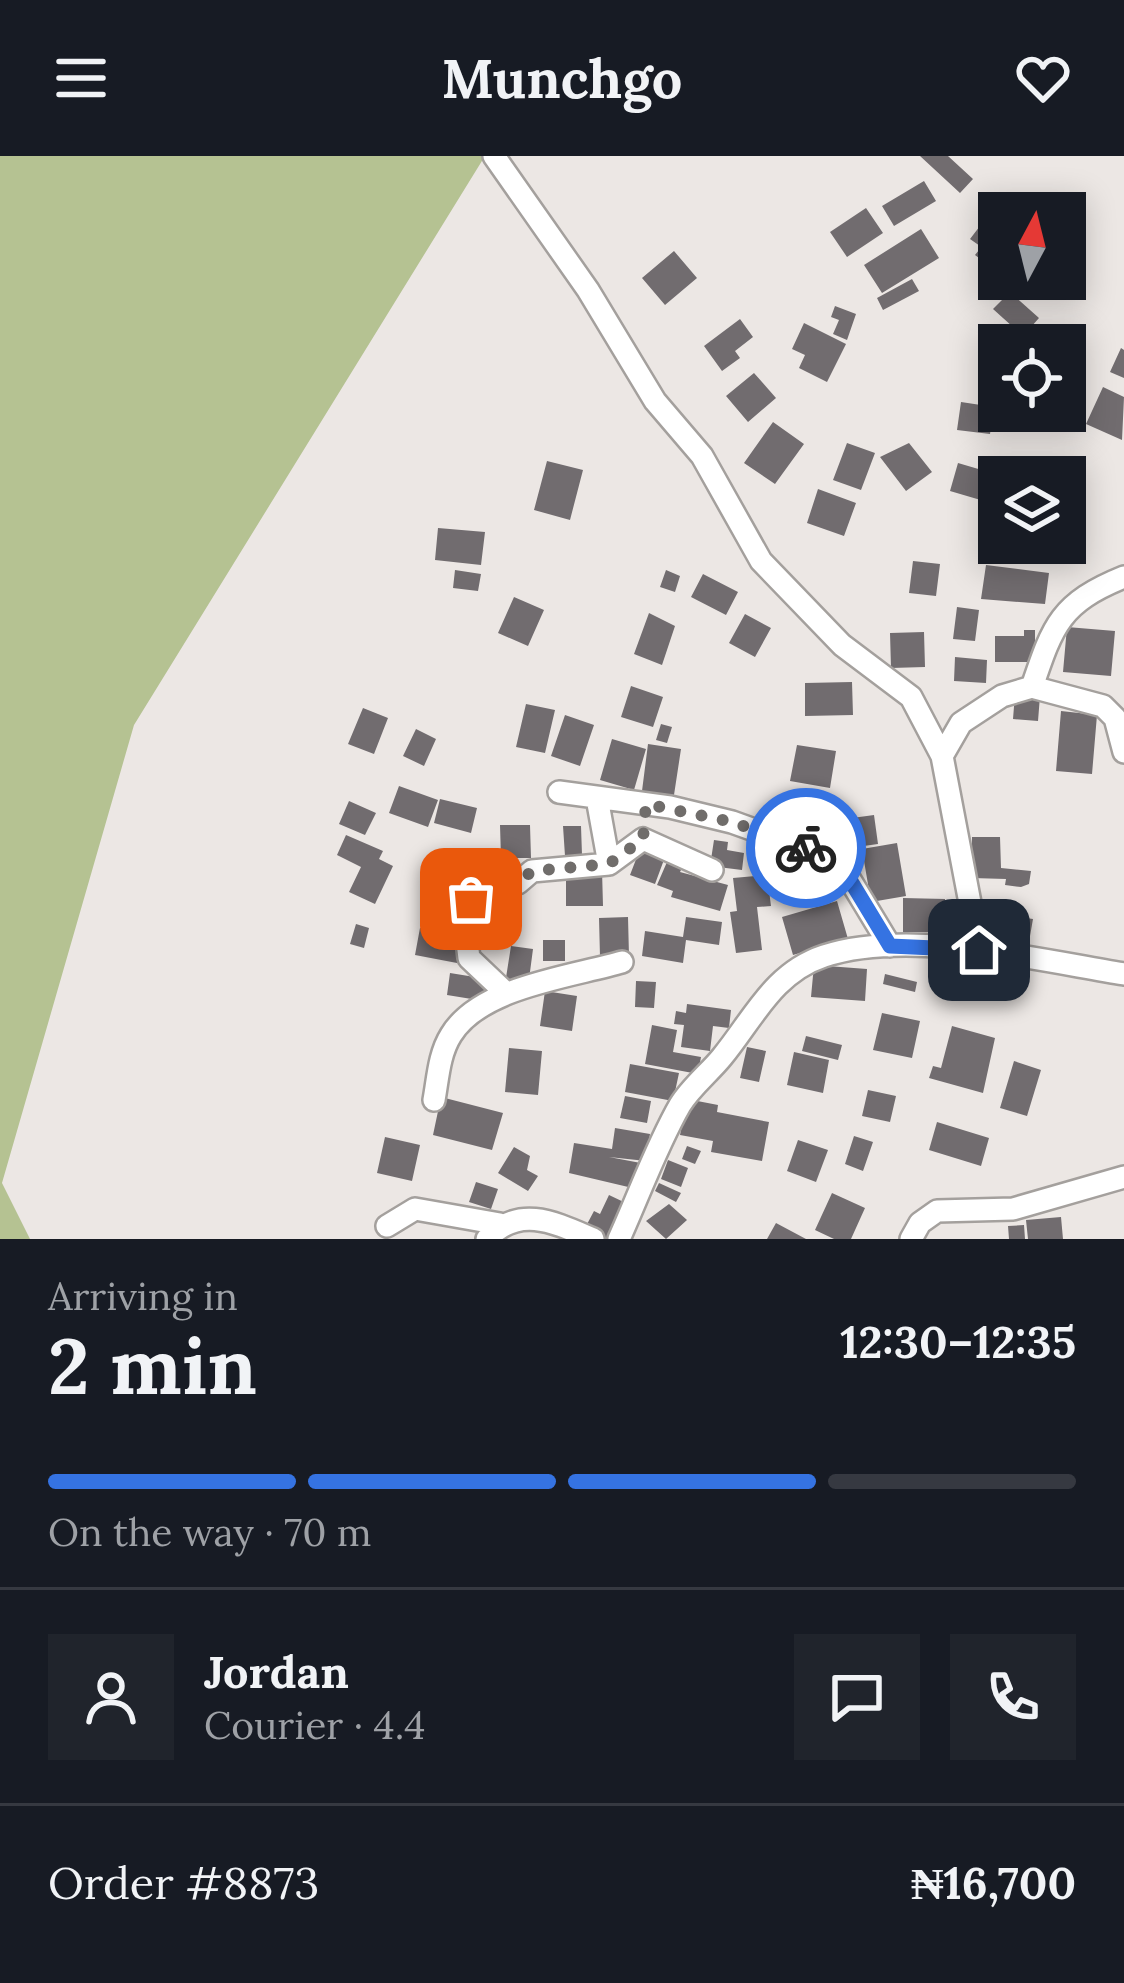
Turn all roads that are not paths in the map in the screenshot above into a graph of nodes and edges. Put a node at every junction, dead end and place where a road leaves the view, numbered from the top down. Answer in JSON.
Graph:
{"nodes":[{"id":1,"x":494,"y":156,"type":"edge"},
{"id":2,"x":1124,"y":577,"type":"edge"},
{"id":3,"x":1032,"y":687,"type":"junction"},
{"id":4,"x":1124,"y":752,"type":"edge"},
{"id":5,"x":942,"y":756,"type":"junction"},
{"id":6,"x":559,"y":792,"type":"dead end"},
{"id":7,"x":597,"y":798,"type":"junction"},
{"id":8,"x":646,"y":804,"type":"junction"},
{"id":9,"x":643,"y":839,"type":"junction"},
{"id":10,"x":609,"y":864,"type":"junction"},
{"id":11,"x":712,"y":870,"type":"dead end"},
{"id":12,"x":890,"y":946,"type":"junction"},
{"id":13,"x":979,"y":950,"type":"junction"},
{"id":14,"x":622,"y":962,"type":"dead end"},
{"id":15,"x":1124,"y":974,"type":"edge"},
{"id":16,"x":506,"y":993,"type":"junction"},
{"id":17,"x":434,"y":1100,"type":"dead end"},
{"id":18,"x":1124,"y":1177,"type":"edge"},
{"id":19,"x":387,"y":1226,"type":"dead end"},
{"id":20,"x":494,"y":1232,"type":"edge"},
{"id":21,"x":593,"y":1239,"type":"edge"},
{"id":22,"x":619,"y":1239,"type":"edge"},
{"id":23,"x":910,"y":1239,"type":"edge"}],
"edges":[{"from":1,"to":5,"type":"street"},
{"from":2,"to":3,"type":"street"},
{"from":3,"to":4,"type":"street"},
{"from":3,"to":5,"type":"street"},
{"from":5,"to":13,"type":"street"},
{"from":6,"to":7,"type":"street"},
{"from":7,"to":8,"type":"street"},
{"from":7,"to":10,"type":"street"},
{"from":8,"to":9,"type":"street"},
{"from":8,"to":12,"type":"street"},
{"from":9,"to":10,"type":"street"},
{"from":9,"to":11,"type":"street"},
{"from":10,"to":16,"type":"street"},
{"from":12,"to":13,"type":"street"},
{"from":12,"to":22,"type":"street"},
{"from":13,"to":15,"type":"street"},
{"from":14,"to":16,"type":"street"},
{"from":16,"to":17,"type":"street"},
{"from":18,"to":23,"type":"street"},
{"from":19,"to":20,"type":"street"},
{"from":20,"to":21,"type":"street"}]}
